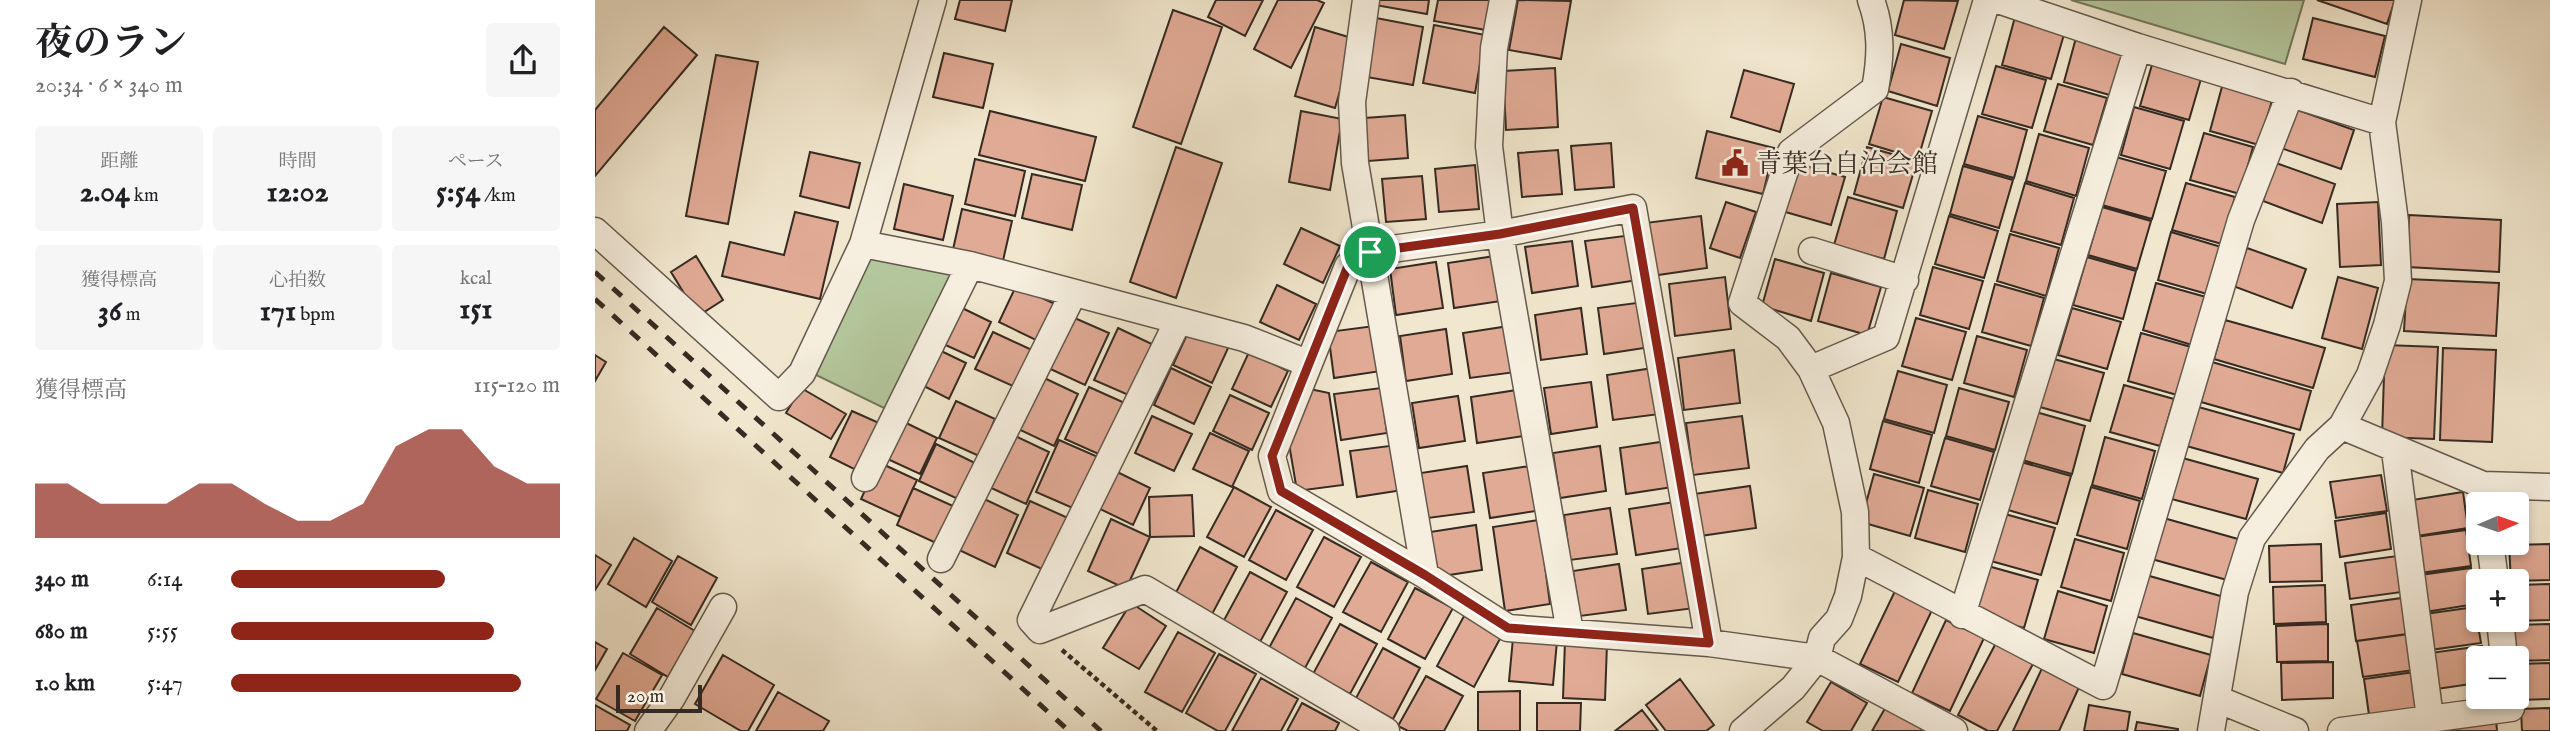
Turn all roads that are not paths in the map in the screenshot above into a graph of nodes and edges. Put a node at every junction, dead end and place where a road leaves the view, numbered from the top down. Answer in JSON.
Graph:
{"nodes":[{"id":1,"x":933,"y":0,"type":"edge"},
{"id":2,"x":1503,"y":0,"type":"edge"},
{"id":3,"x":1871,"y":0,"type":"edge"},
{"id":4,"x":1987,"y":0,"type":"edge"},
{"id":5,"x":1998,"y":0,"type":"edge"},
{"id":6,"x":2408,"y":0,"type":"edge"},
{"id":7,"x":1362,"y":2,"type":"edge"},
{"id":8,"x":2138,"y":47,"type":"junction"},
{"id":9,"x":2291,"y":92,"type":"junction"},
{"id":10,"x":2382,"y":122,"type":"junction"},
{"id":11,"x":595,"y":231,"type":"edge"},
{"id":12,"x":1500,"y":234,"type":"junction"},
{"id":13,"x":863,"y":244,"type":"junction"},
{"id":14,"x":1812,"y":251,"type":"dead end"},
{"id":15,"x":1370,"y":252,"type":"junction"},
{"id":16,"x":970,"y":265,"type":"junction"},
{"id":17,"x":1905,"y":280,"type":"junction"},
{"id":18,"x":1073,"y":294,"type":"junction"},
{"id":19,"x":1178,"y":321,"type":"junction"},
{"id":20,"x":1307,"y":363,"type":"junction"},
{"id":21,"x":1811,"y":369,"type":"junction"},
{"id":22,"x":2342,"y":426,"type":"junction"},
{"id":23,"x":2395,"y":451,"type":"junction"},
{"id":24,"x":865,"y":478,"type":"dead end"},
{"id":25,"x":2550,"y":487,"type":"edge"},
{"id":26,"x":2480,"y":492,"type":"edge"},
{"id":27,"x":2503,"y":492,"type":"edge"},
{"id":28,"x":1856,"y":557,"type":"junction"},
{"id":29,"x":941,"y":559,"type":"dead end"},
{"id":30,"x":1425,"y":575,"type":"junction"},
{"id":31,"x":723,"y":607,"type":"dead end"},
{"id":32,"x":1962,"y":615,"type":"junction"},
{"id":33,"x":1570,"y":632,"type":"junction"},
{"id":34,"x":1709,"y":643,"type":"junction"},
{"id":35,"x":1817,"y":658,"type":"junction"},
{"id":36,"x":2217,"y":699,"type":"junction"},
{"id":37,"x":2511,"y":712,"type":"edge"},
{"id":38,"x":2430,"y":718,"type":"junction"},
{"id":39,"x":648,"y":731,"type":"edge"},
{"id":40,"x":1386,"y":731,"type":"edge"},
{"id":41,"x":1743,"y":731,"type":"edge"},
{"id":42,"x":1954,"y":731,"type":"edge"},
{"id":43,"x":2211,"y":731,"type":"edge"},
{"id":44,"x":2295,"y":731,"type":"edge"},
{"id":45,"x":2341,"y":731,"type":"edge"}],
"edges":[{"from":1,"to":13,"type":"street"},
{"from":2,"to":12,"type":"street"},
{"from":3,"to":21,"type":"street"},
{"from":4,"to":17,"type":"street"},
{"from":5,"to":8,"type":"street"},
{"from":6,"to":10,"type":"street"},
{"from":7,"to":15,"type":"street"},
{"from":8,"to":9,"type":"street"},
{"from":8,"to":32,"type":"street"},
{"from":9,"to":10,"type":"street"},
{"from":9,"to":32,"type":"street"},
{"from":10,"to":22,"type":"street"},
{"from":11,"to":13,"type":"street"},
{"from":12,"to":15,"type":"street"},
{"from":12,"to":33,"type":"street"},
{"from":12,"to":34,"type":"street"},
{"from":13,"to":16,"type":"street"},
{"from":14,"to":17,"type":"street"},
{"from":15,"to":20,"type":"street"},
{"from":15,"to":30,"type":"street"},
{"from":16,"to":18,"type":"street"},
{"from":16,"to":24,"type":"street"},
{"from":17,"to":21,"type":"street"},
{"from":18,"to":19,"type":"street"},
{"from":18,"to":29,"type":"street"},
{"from":19,"to":20,"type":"street"},
{"from":19,"to":40,"type":"street"},
{"from":20,"to":30,"type":"street"},
{"from":21,"to":28,"type":"street"},
{"from":22,"to":23,"type":"street"},
{"from":22,"to":36,"type":"street"},
{"from":23,"to":26,"type":"street"},
{"from":23,"to":38,"type":"street"},
{"from":25,"to":27,"type":"street"},
{"from":28,"to":32,"type":"street"},
{"from":28,"to":35,"type":"street"},
{"from":30,"to":33,"type":"street"},
{"from":31,"to":39,"type":"street"},
{"from":33,"to":34,"type":"street"},
{"from":34,"to":35,"type":"street"},
{"from":35,"to":41,"type":"street"},
{"from":35,"to":42,"type":"street"},
{"from":36,"to":43,"type":"street"},
{"from":36,"to":44,"type":"street"},
{"from":37,"to":38,"type":"street"},
{"from":38,"to":45,"type":"street"}]}
